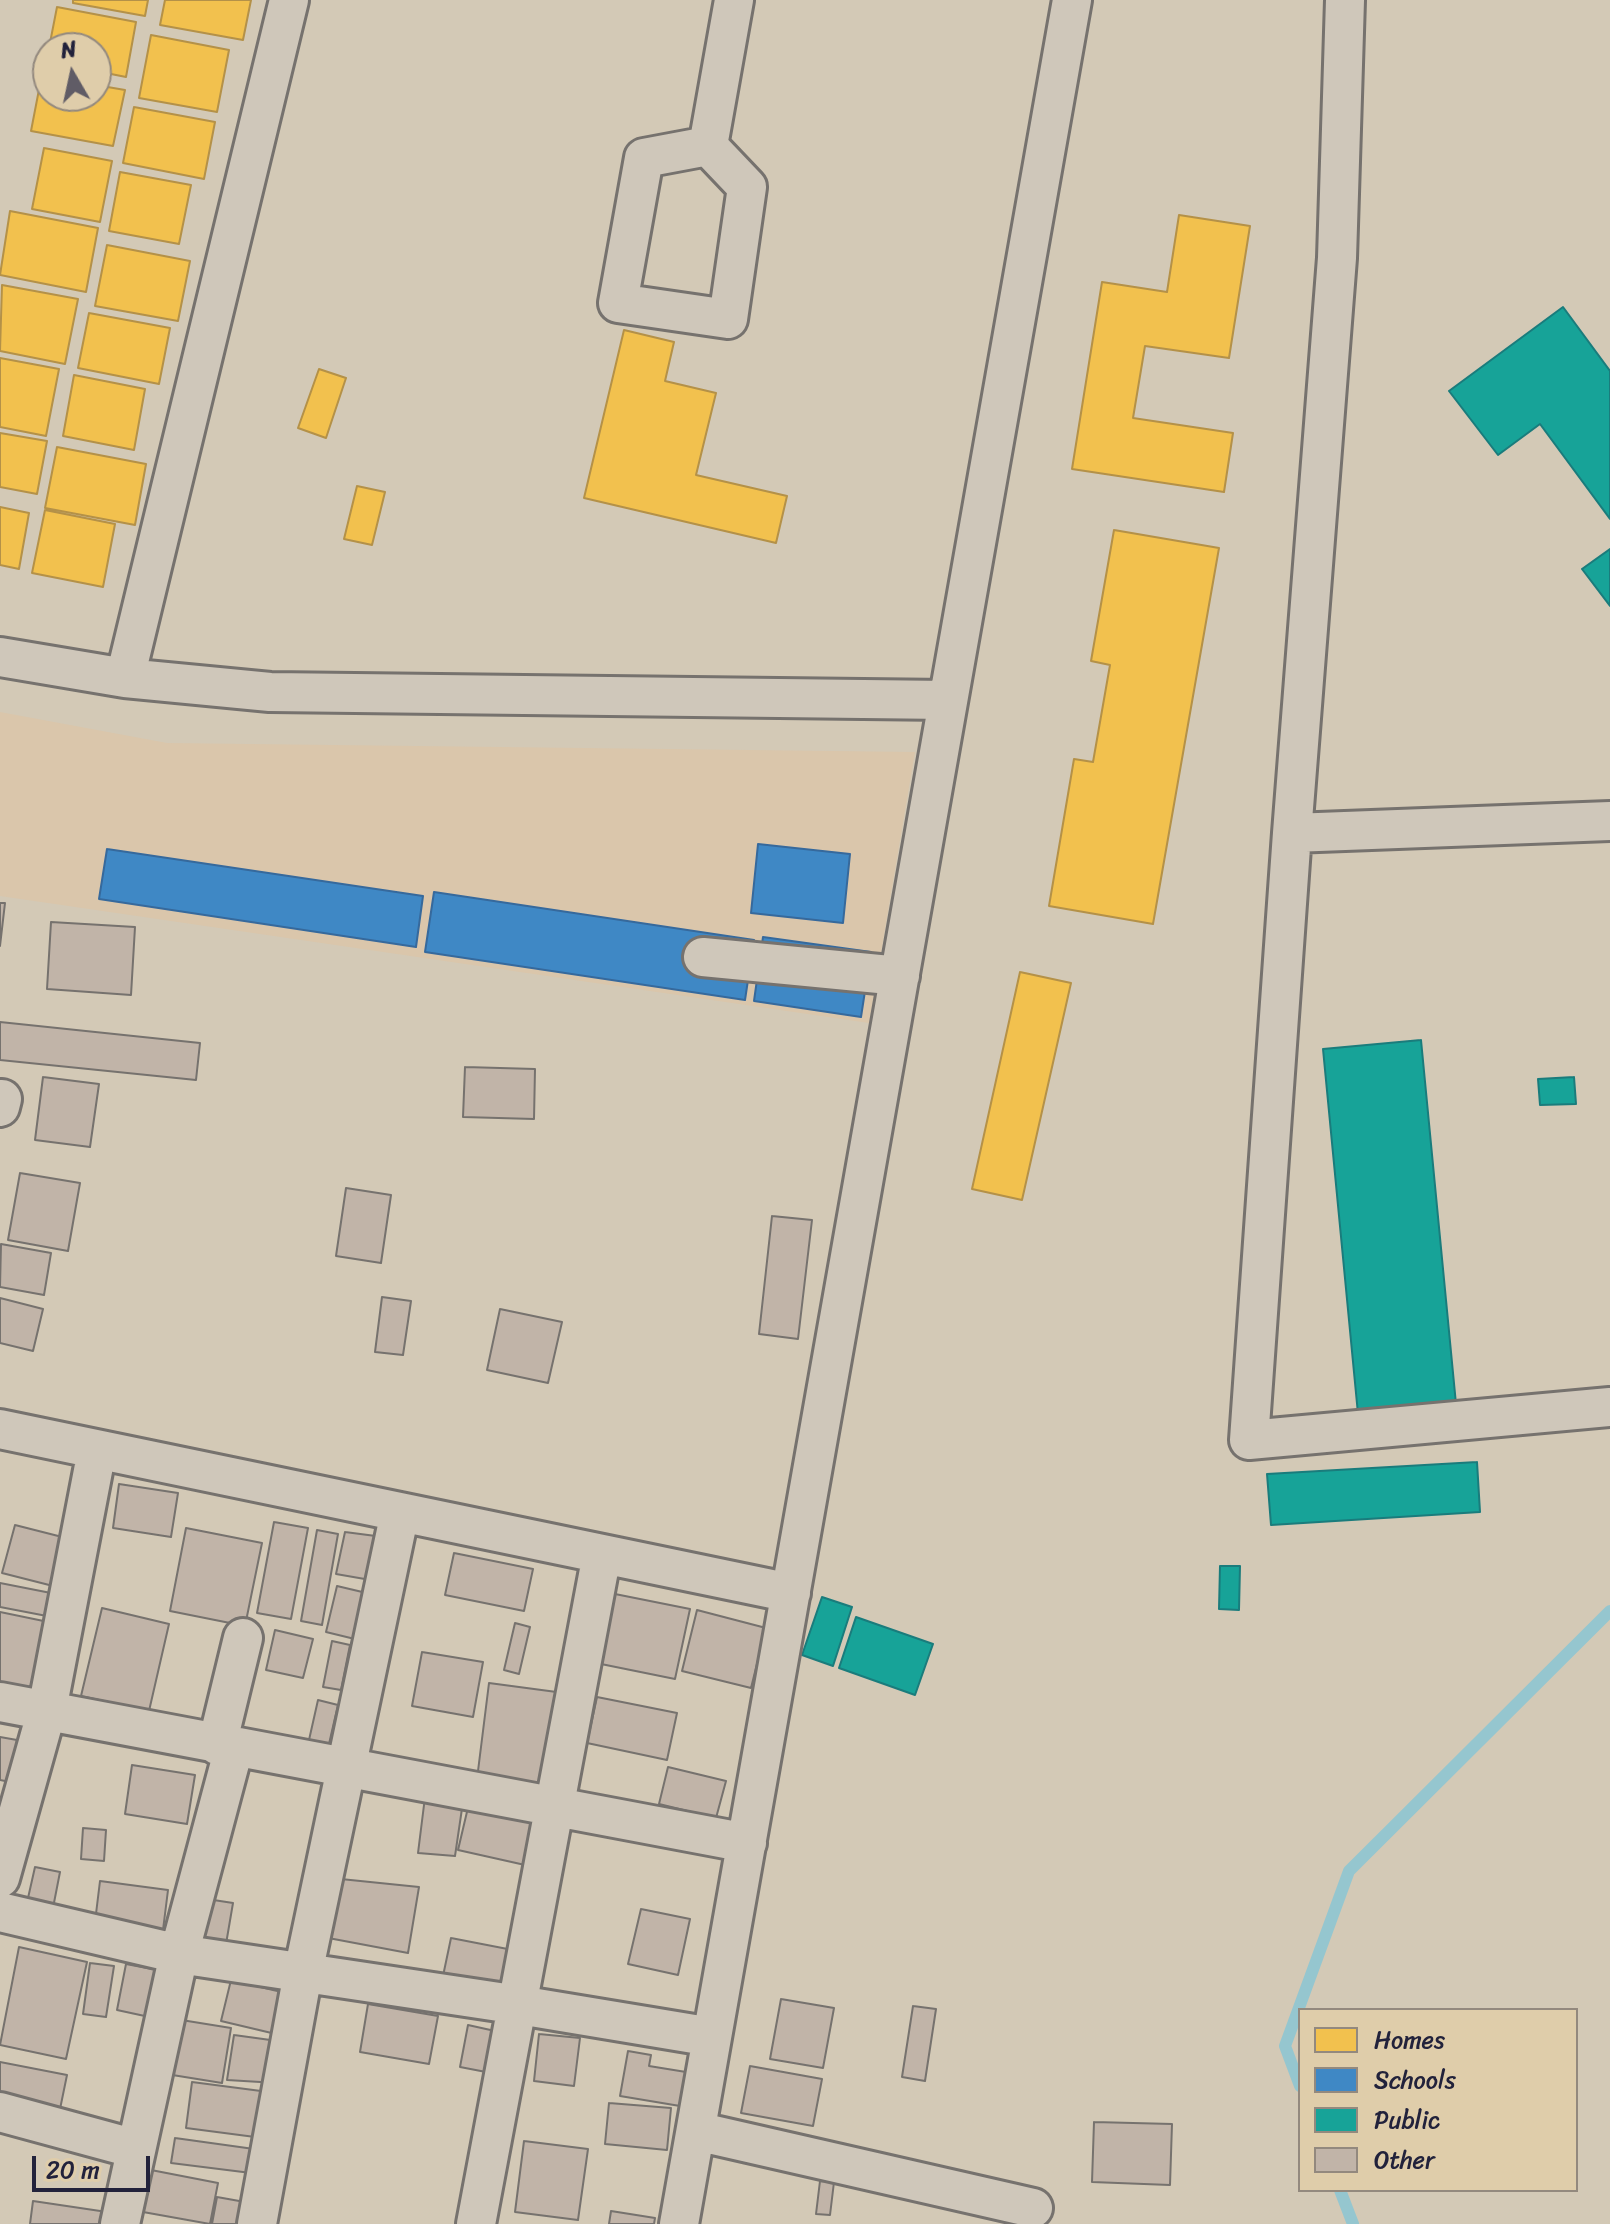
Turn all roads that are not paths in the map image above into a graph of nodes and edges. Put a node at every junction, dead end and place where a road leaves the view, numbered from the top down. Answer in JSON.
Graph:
{"nodes":[{"id":1,"x":289,"y":0,"type":"edge"},
{"id":2,"x":734,"y":0,"type":"edge"},
{"id":3,"x":1072,"y":0,"type":"edge"},
{"id":4,"x":1345,"y":0,"type":"edge"},
{"id":5,"x":708,"y":146,"type":"junction"},
{"id":6,"x":0,"y":657,"type":"edge"},
{"id":7,"x":125,"y":678,"type":"junction"},
{"id":8,"x":948,"y":700,"type":"junction"},
{"id":9,"x":1610,"y":821,"type":"edge"},
{"id":10,"x":1292,"y":833,"type":"junction"},
{"id":11,"x":703,"y":957,"type":"dead end"},
{"id":12,"x":900,"y":976,"type":"junction"},
{"id":13,"x":1610,"y":1407,"type":"edge"},
{"id":14,"x":0,"y":1429,"type":"edge"},
{"id":15,"x":97,"y":1450,"type":"junction"},
{"id":16,"x":400,"y":1512,"type":"junction"},
{"id":17,"x":602,"y":1554,"type":"junction"},
{"id":18,"x":791,"y":1593,"type":"junction"},
{"id":19,"x":243,"y":1638,"type":"dead end"},
{"id":20,"x":0,"y":1702,"type":"edge"},
{"id":21,"x":47,"y":1710,"type":"junction"},
{"id":22,"x":226,"y":1746,"type":"junction"},
{"id":23,"x":347,"y":1769,"type":"junction"},
{"id":24,"x":555,"y":1807,"type":"junction"},
{"id":25,"x":747,"y":1843,"type":"junction"},
{"id":26,"x":0,"y":1878,"type":"edge"},
{"id":27,"x":0,"y":1912,"type":"edge"},
{"id":28,"x":179,"y":1954,"type":"junction"},
{"id":29,"x":303,"y":1973,"type":"junction"},
{"id":30,"x":519,"y":2005,"type":"junction"},
{"id":31,"x":712,"y":2037,"type":"junction"},
{"id":32,"x":0,"y":2112,"type":"edge"},
{"id":33,"x":696,"y":2131,"type":"junction"},
{"id":34,"x":136,"y":2149,"type":"junction"},
{"id":35,"x":1033,"y":2208,"type":"dead end"},
{"id":36,"x":120,"y":2224,"type":"edge"},
{"id":37,"x":257,"y":2224,"type":"edge"},
{"id":38,"x":476,"y":2224,"type":"edge"},
{"id":39,"x":679,"y":2224,"type":"edge"}],
"edges":[{"from":1,"to":7,"type":"street"},
{"from":2,"to":5,"type":"street"},
{"from":3,"to":8,"type":"street"},
{"from":4,"to":10,"type":"street"},
{"from":5,"to":5,"type":"street"},
{"from":6,"to":7,"type":"street"},
{"from":7,"to":8,"type":"street"},
{"from":8,"to":12,"type":"street"},
{"from":9,"to":10,"type":"street"},
{"from":10,"to":13,"type":"street"},
{"from":11,"to":12,"type":"street"},
{"from":12,"to":18,"type":"street"},
{"from":14,"to":15,"type":"street"},
{"from":15,"to":16,"type":"street"},
{"from":15,"to":21,"type":"street"},
{"from":16,"to":17,"type":"street"},
{"from":16,"to":23,"type":"street"},
{"from":17,"to":18,"type":"street"},
{"from":17,"to":24,"type":"street"},
{"from":18,"to":25,"type":"street"},
{"from":19,"to":22,"type":"street"},
{"from":20,"to":21,"type":"street"},
{"from":21,"to":22,"type":"street"},
{"from":21,"to":26,"type":"street"},
{"from":22,"to":23,"type":"street"},
{"from":22,"to":28,"type":"street"},
{"from":23,"to":24,"type":"street"},
{"from":23,"to":29,"type":"street"},
{"from":24,"to":25,"type":"street"},
{"from":24,"to":30,"type":"street"},
{"from":25,"to":31,"type":"street"},
{"from":27,"to":28,"type":"street"},
{"from":28,"to":29,"type":"street"},
{"from":28,"to":34,"type":"street"},
{"from":29,"to":30,"type":"street"},
{"from":29,"to":37,"type":"street"},
{"from":30,"to":31,"type":"street"},
{"from":30,"to":38,"type":"street"},
{"from":31,"to":33,"type":"street"},
{"from":32,"to":34,"type":"street"},
{"from":33,"to":35,"type":"street"},
{"from":33,"to":39,"type":"street"},
{"from":34,"to":36,"type":"street"}]}
